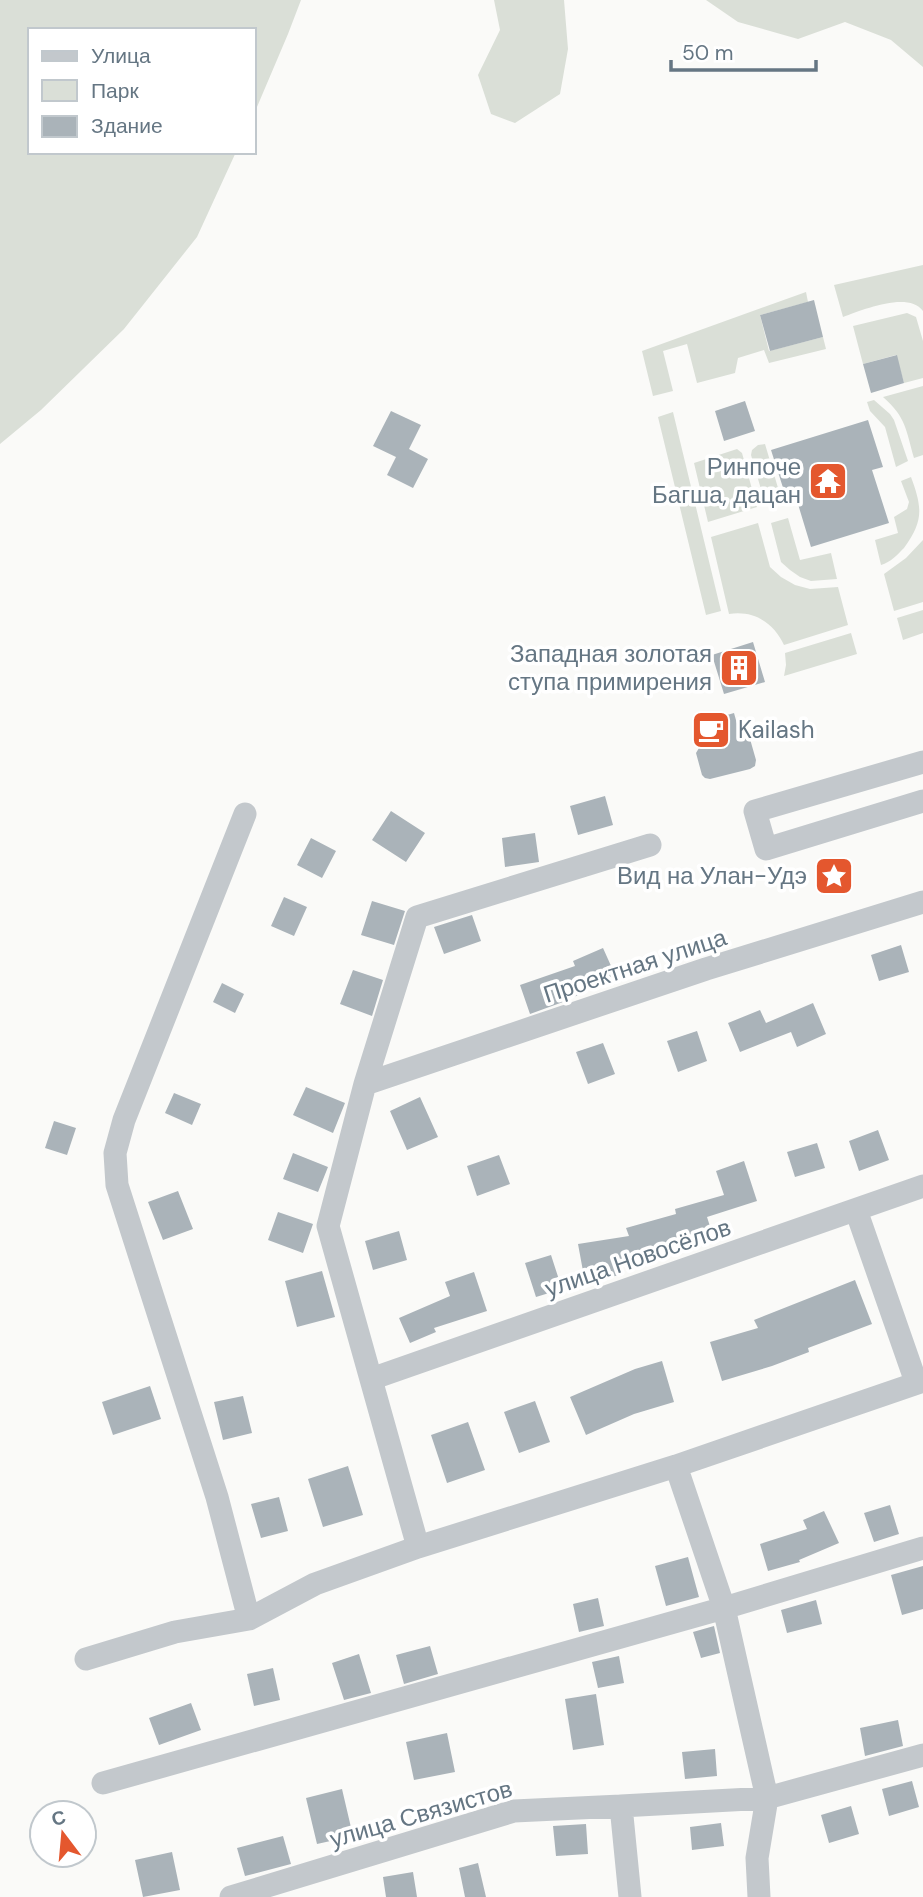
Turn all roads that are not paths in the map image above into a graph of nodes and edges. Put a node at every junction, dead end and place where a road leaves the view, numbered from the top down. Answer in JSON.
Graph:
{"nodes":[{"id":1,"x":923,"y":762,"type":"edge"},
{"id":2,"x":923,"y":801,"type":"edge"},
{"id":3,"x":245,"y":814,"type":"dead end"},
{"id":4,"x":650,"y":845,"type":"dead end"},
{"id":5,"x":923,"y":902,"type":"edge"},
{"id":6,"x":365,"y":1084,"type":"junction"},
{"id":7,"x":923,"y":1186,"type":"edge"},
{"id":8,"x":856,"y":1210,"type":"junction"},
{"id":9,"x":371,"y":1379,"type":"junction"},
{"id":10,"x":920,"y":1382,"type":"edge"},
{"id":11,"x":676,"y":1466,"type":"junction"},
{"id":12,"x":418,"y":1547,"type":"junction"},
{"id":13,"x":923,"y":1548,"type":"edge"},
{"id":14,"x":724,"y":1608,"type":"junction"},
{"id":15,"x":249,"y":1619,"type":"junction"},
{"id":16,"x":86,"y":1659,"type":"dead end"},
{"id":17,"x":923,"y":1755,"type":"edge"},
{"id":18,"x":103,"y":1783,"type":"dead end"},
{"id":19,"x":767,"y":1798,"type":"junction"},
{"id":20,"x":621,"y":1806,"type":"junction"},
{"id":21,"x":231,"y":1897,"type":"edge"},
{"id":22,"x":630,"y":1897,"type":"edge"},
{"id":23,"x":759,"y":1897,"type":"edge"}],
"edges":[{"from":1,"to":2,"type":"street"},
{"from":3,"to":15,"type":"street"},
{"from":4,"to":6,"type":"street"},
{"from":5,"to":6,"type":"street","name":"Проектная улица"},
{"from":6,"to":9,"type":"street"},
{"from":7,"to":8,"type":"street","name":"улица Новосёлов"},
{"from":8,"to":9,"type":"street","name":"улица Новосёлов"},
{"from":8,"to":10,"type":"street"},
{"from":9,"to":12,"type":"street"},
{"from":10,"to":11,"type":"street"},
{"from":11,"to":12,"type":"street"},
{"from":11,"to":14,"type":"street"},
{"from":12,"to":15,"type":"street"},
{"from":13,"to":14,"type":"street"},
{"from":14,"to":18,"type":"street"},
{"from":14,"to":19,"type":"street"},
{"from":15,"to":16,"type":"street"},
{"from":17,"to":19,"type":"street","name":"улица Связистов"},
{"from":19,"to":20,"type":"street","name":"улица Связистов"},
{"from":19,"to":23,"type":"street"},
{"from":20,"to":21,"type":"street","name":"улица Связистов"},
{"from":20,"to":22,"type":"street"}]}
